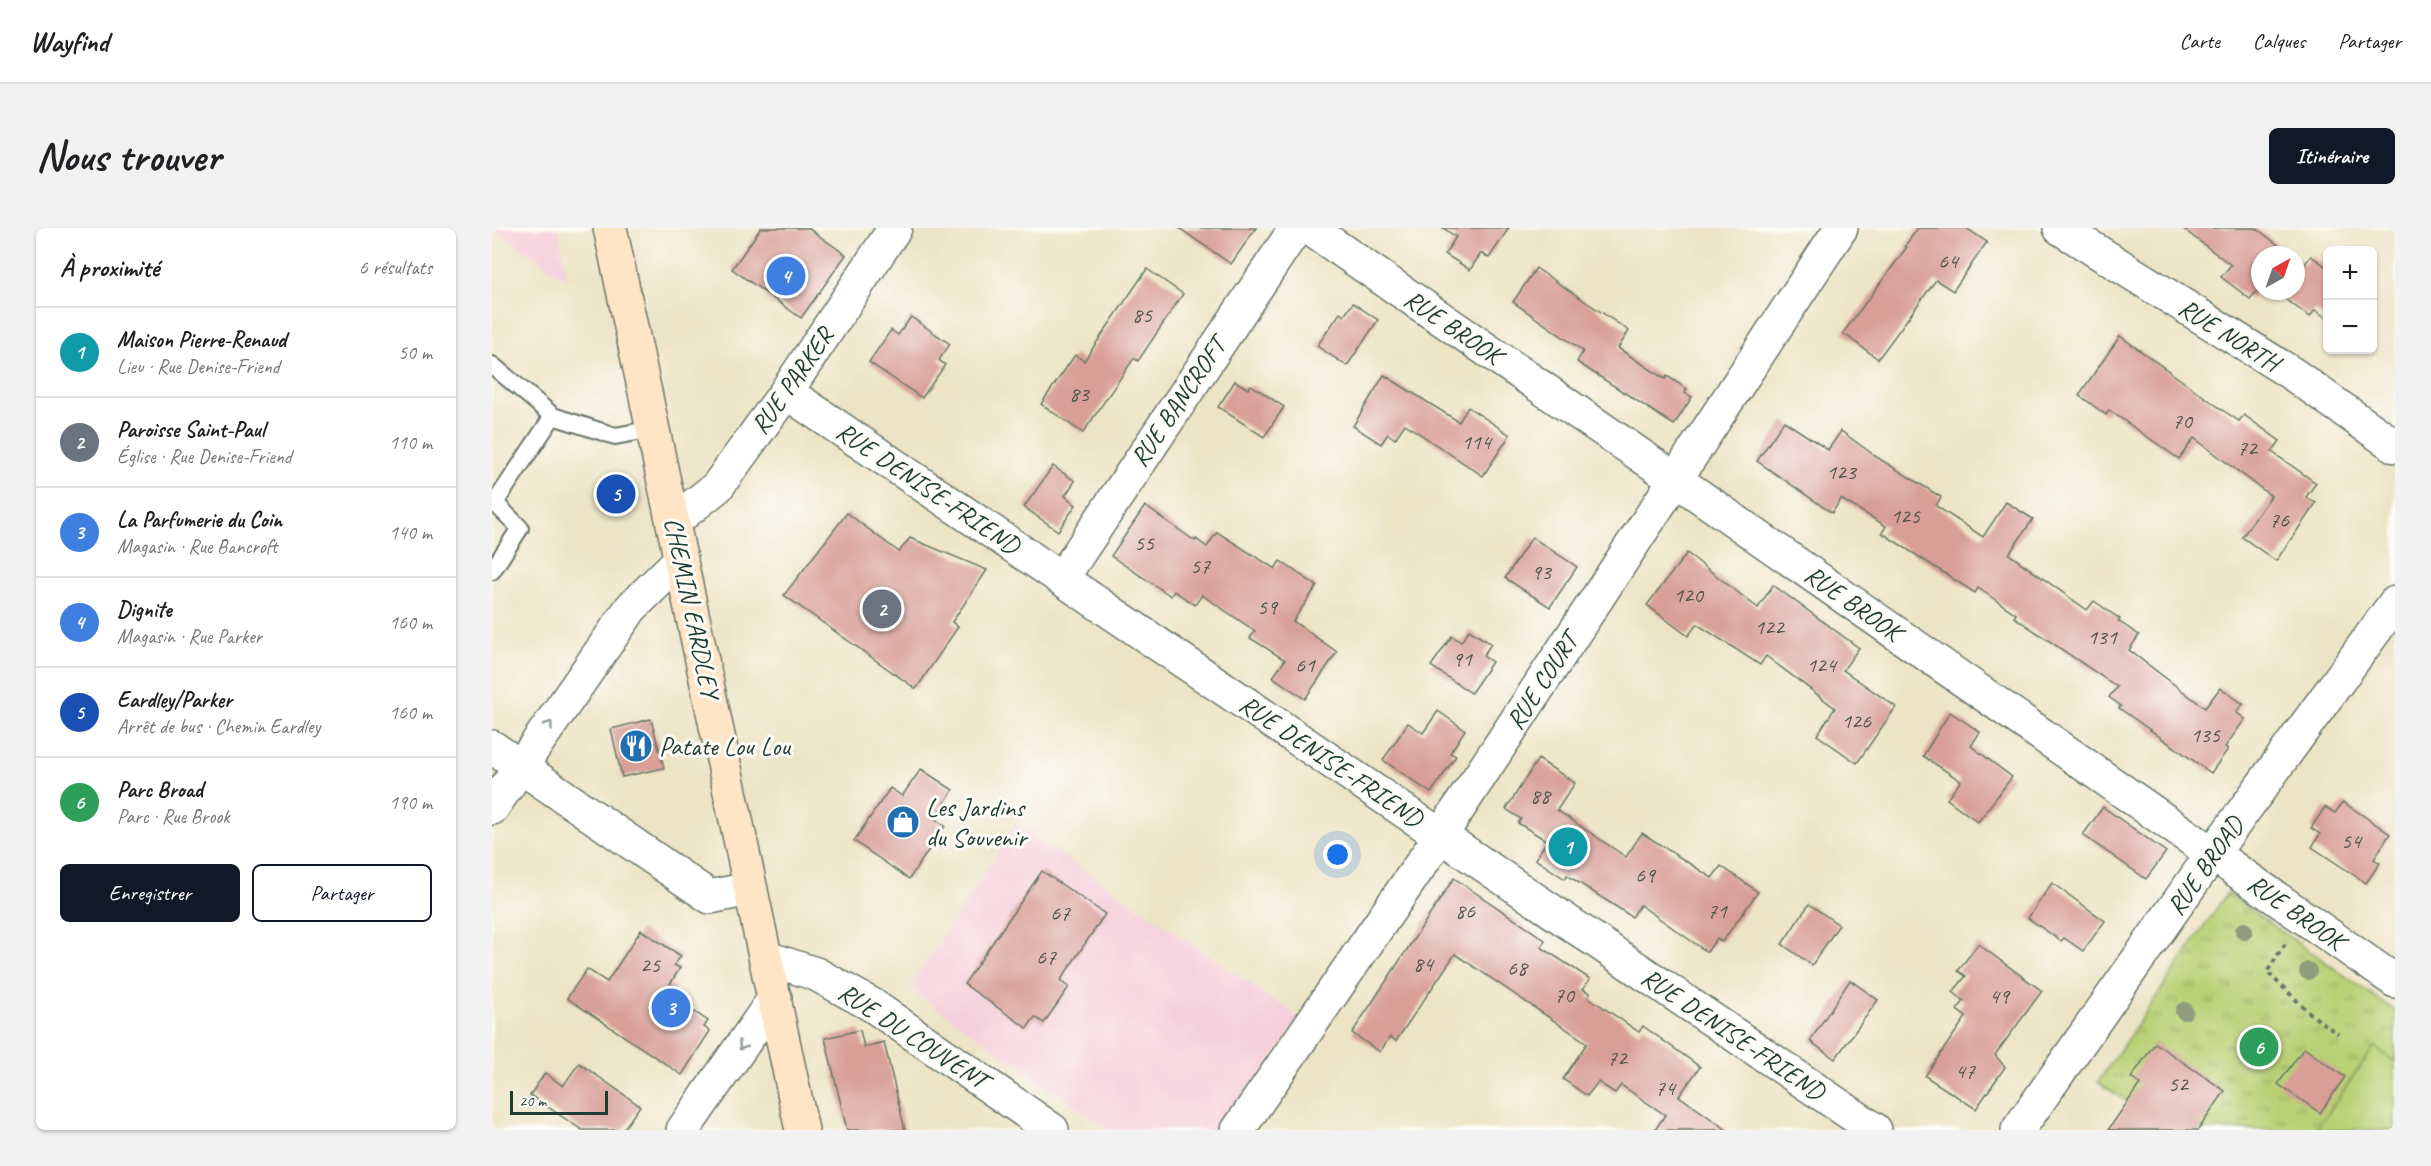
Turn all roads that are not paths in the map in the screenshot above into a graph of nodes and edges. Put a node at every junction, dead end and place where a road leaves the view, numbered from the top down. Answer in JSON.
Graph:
{"nodes":[{"id":1,"x":610,"y":228,"type":"edge"},
{"id":2,"x":895,"y":228,"type":"edge"},
{"id":3,"x":1296,"y":228,"type":"edge"},
{"id":4,"x":1309,"y":228,"type":"edge"},
{"id":5,"x":1841,"y":228,"type":"edge"},
{"id":6,"x":2060,"y":228,"type":"edge"},
{"id":7,"x":492,"y":365,"type":"edge"},
{"id":8,"x":786,"y":392,"type":"junction"},
{"id":9,"x":553,"y":416,"type":"junction"},
{"id":10,"x":653,"y":429,"type":"junction"},
{"id":11,"x":2395,"y":446,"type":"edge"},
{"id":12,"x":1676,"y":479,"type":"junction"},
{"id":13,"x":493,"y":502,"type":"edge"},
{"id":14,"x":674,"y":521,"type":"junction"},
{"id":15,"x":681,"y":559,"type":"junction"},
{"id":16,"x":492,"y":570,"type":"edge"},
{"id":17,"x":1062,"y":578,"type":"junction"},
{"id":18,"x":2395,"y":603,"type":"edge"},
{"id":19,"x":492,"y":747,"type":"edge"},
{"id":20,"x":520,"y":766,"type":"junction"},
{"id":21,"x":492,"y":808,"type":"edge"},
{"id":22,"x":1441,"y":836,"type":"junction"},
{"id":23,"x":2213,"y":854,"type":"junction"},
{"id":24,"x":749,"y":889,"type":"junction"},
{"id":25,"x":767,"y":958,"type":"junction"},
{"id":26,"x":2395,"y":981,"type":"edge"},
{"id":27,"x":775,"y":998,"type":"junction"},
{"id":28,"x":683,"y":1130,"type":"edge"},
{"id":29,"x":802,"y":1130,"type":"edge"},
{"id":30,"x":1052,"y":1130,"type":"edge"},
{"id":31,"x":1238,"y":1130,"type":"edge"},
{"id":32,"x":1875,"y":1130,"type":"edge"},
{"id":33,"x":2018,"y":1130,"type":"edge"}],
"edges":[{"from":1,"to":10,"type":"main road","name":"CHEMIN EARDLEY"},
{"from":2,"to":8,"type":"street","name":"RUE PARKER"},
{"from":3,"to":17,"type":"street","name":"RUE BANCROFT"},
{"from":4,"to":12,"type":"street","name":"RUE BROOK"},
{"from":5,"to":12,"type":"street","name":"RUE COURT"},
{"from":6,"to":11,"type":"street","name":"RUE NORTH"},
{"from":7,"to":9,"type":"lane"},
{"from":8,"to":14,"type":"street","name":"RUE PARKER"},
{"from":8,"to":17,"type":"street","name":"RUE DENISE-FRIEND"},
{"from":9,"to":10,"type":"lane"},
{"from":9,"to":13,"type":"lane"},
{"from":10,"to":14,"type":"main road","name":"CHEMIN EARDLEY"},
{"from":12,"to":22,"type":"street","name":"RUE COURT"},
{"from":12,"to":23,"type":"street","name":"RUE BROOK"},
{"from":13,"to":16,"type":"lane"},
{"from":14,"to":15,"type":"main road","name":"CHEMIN EARDLEY"},
{"from":20,"to":15,"type":"street","one_way":true},
{"from":15,"to":24,"type":"main road","name":"CHEMIN EARDLEY"},
{"from":17,"to":22,"type":"street","name":"RUE DENISE-FRIEND"},
{"from":18,"to":23,"type":"street","name":"RUE BROAD"},
{"from":19,"to":20,"type":"street"},
{"from":20,"to":21,"type":"street"},
{"from":20,"to":24,"type":"street"},
{"from":22,"to":31,"type":"street","name":"RUE COURT"},
{"from":22,"to":32,"type":"street","name":"RUE DENISE-FRIEND"},
{"from":23,"to":26,"type":"street","name":"RUE BROOK"},
{"from":23,"to":33,"type":"street","name":"RUE BROAD"},
{"from":24,"to":25,"type":"main road","name":"CHEMIN EARDLEY"},
{"from":25,"to":27,"type":"main road","name":"CHEMIN EARDLEY"},
{"from":25,"to":30,"type":"street","name":"RUE DU COUVENT"},
{"from":27,"to":28,"type":"street","one_way":true},
{"from":27,"to":29,"type":"main road","name":"CHEMIN EARDLEY"}]}
